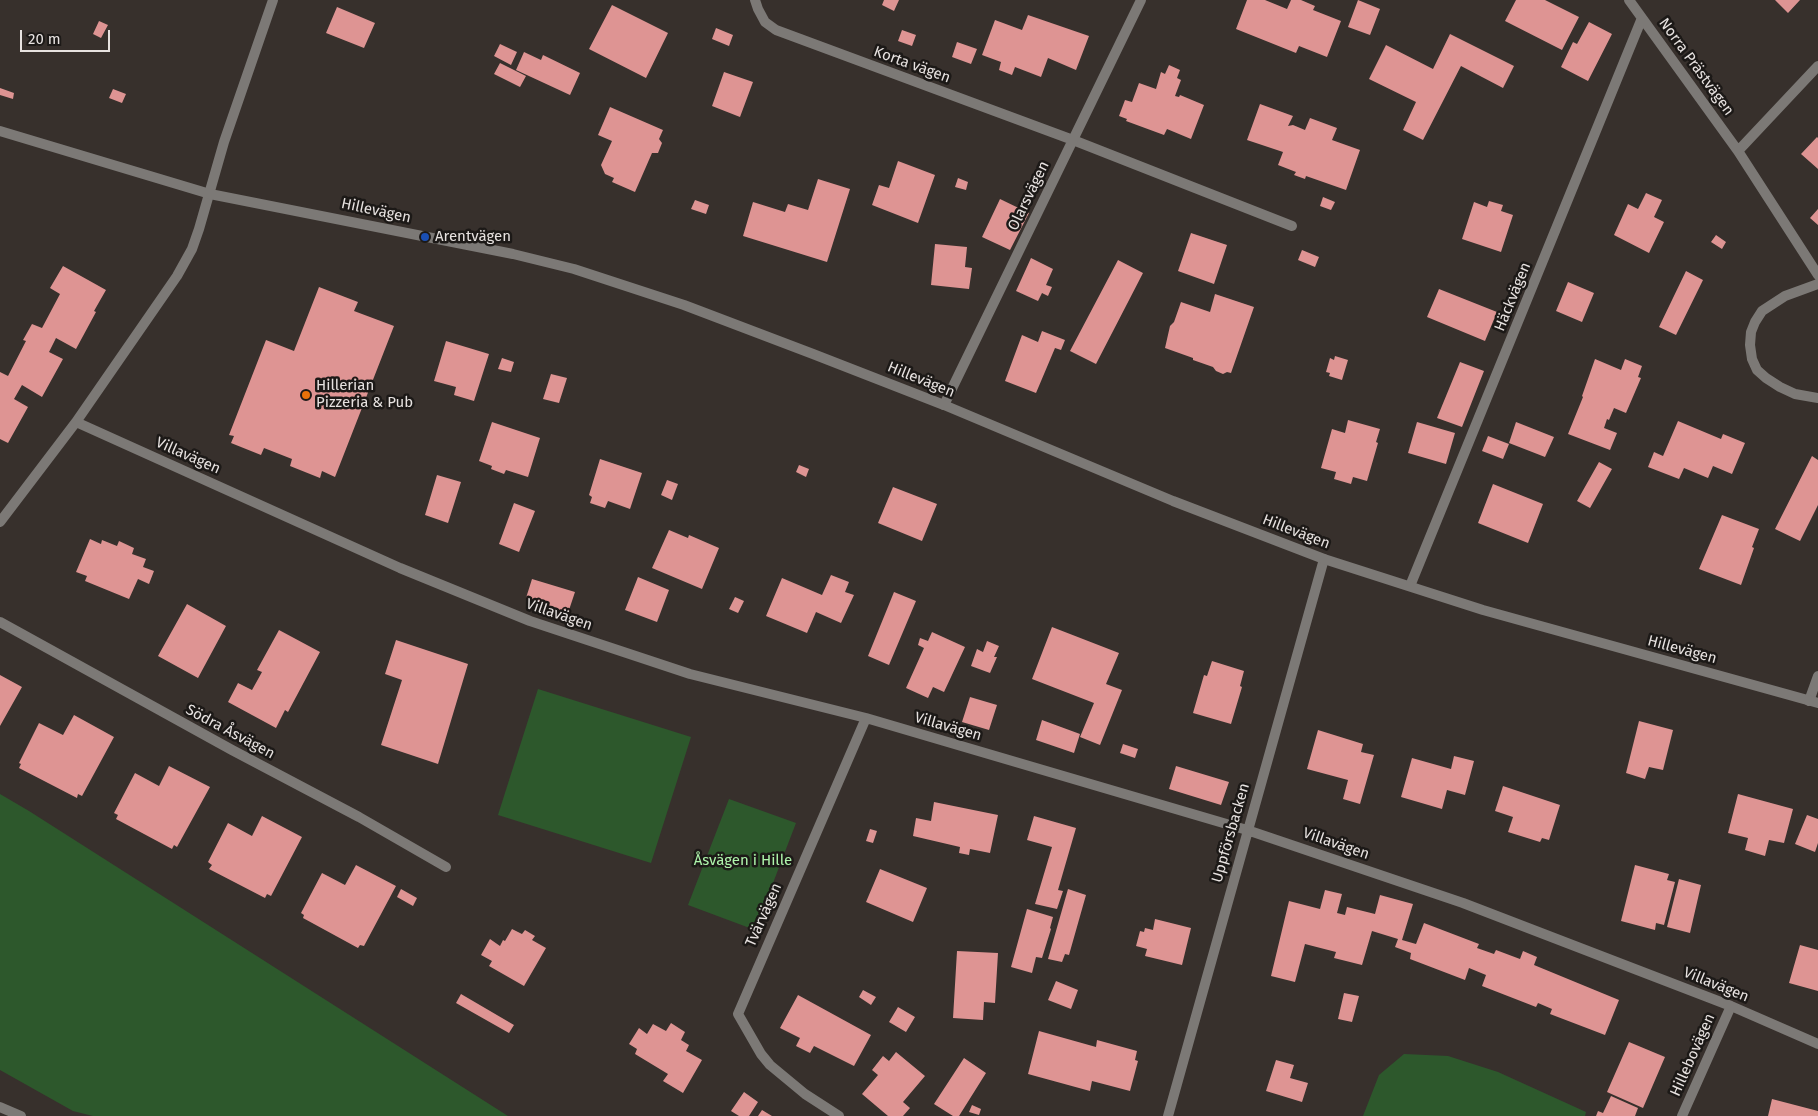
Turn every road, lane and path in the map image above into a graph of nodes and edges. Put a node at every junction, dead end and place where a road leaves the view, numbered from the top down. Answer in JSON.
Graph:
{"nodes":[{"id":1,"x":273,"y":0,"type":"edge"},
{"id":2,"x":755,"y":0,"type":"edge"},
{"id":3,"x":1142,"y":0,"type":"edge"},
{"id":4,"x":1629,"y":0,"type":"edge"},
{"id":5,"x":1642,"y":18,"type":"junction"},
{"id":6,"x":1818,"y":66,"type":"edge"},
{"id":7,"x":0,"y":131,"type":"edge"},
{"id":8,"x":1073,"y":140,"type":"junction"},
{"id":9,"x":1738,"y":151,"type":"junction"},
{"id":10,"x":210,"y":194,"type":"junction"},
{"id":11,"x":1292,"y":226,"type":"dead end"},
{"id":12,"x":1818,"y":275,"type":"edge"},
{"id":13,"x":1818,"y":284,"type":"edge"},
{"id":14,"x":1818,"y":398,"type":"edge"},
{"id":15,"x":944,"y":405,"type":"junction"},
{"id":16,"x":76,"y":422,"type":"junction"},
{"id":17,"x":0,"y":522,"type":"edge"},
{"id":18,"x":1324,"y":559,"type":"junction"},
{"id":19,"x":1410,"y":586,"type":"junction"},
{"id":20,"x":0,"y":622,"type":"edge"},
{"id":21,"x":1818,"y":676,"type":"edge"},
{"id":22,"x":1814,"y":702,"type":"edge"},
{"id":23,"x":866,"y":718,"type":"junction"},
{"id":24,"x":1247,"y":830,"type":"junction"},
{"id":25,"x":446,"y":867,"type":"dead end"},
{"id":26,"x":1731,"y":1006,"type":"junction"},
{"id":27,"x":1818,"y":1044,"type":"edge"},
{"id":28,"x":0,"y":1106,"type":"edge"},
{"id":29,"x":21,"y":1116,"type":"edge"},
{"id":30,"x":839,"y":1116,"type":"edge"},
{"id":31,"x":1168,"y":1116,"type":"edge"},
{"id":32,"x":1682,"y":1116,"type":"edge"}],
"edges":[{"from":1,"to":10,"type":"street"},
{"from":2,"to":8,"type":"street","name":"Korta vägen"},
{"from":3,"to":8,"type":"street","name":"Olarsvägen"},
{"from":4,"to":5,"type":"street","name":"Norra Prästvägen"},
{"from":5,"to":9,"type":"street","name":"Norra Prästvägen"},
{"from":5,"to":19,"type":"street","name":"Häckvägen"},
{"from":6,"to":9,"type":"street"},
{"from":7,"to":10,"type":"street","name":"Hillevägen"},
{"from":8,"to":11,"type":"street","name":"Korta vägen"},
{"from":8,"to":15,"type":"street","name":"Olarsvägen"},
{"from":9,"to":12,"type":"street","name":"Norra Prästvägen"},
{"from":10,"to":15,"type":"street","name":"Hillevägen"},
{"from":10,"to":16,"type":"street"},
{"from":13,"to":14,"type":"street"},
{"from":15,"to":18,"type":"street","name":"Hillevägen"},
{"from":16,"to":17,"type":"street"},
{"from":16,"to":23,"type":"street","name":"Villavägen"},
{"from":18,"to":19,"type":"street","name":"Hillevägen"},
{"from":18,"to":24,"type":"street","name":"Uppförsbacken"},
{"from":19,"to":22,"type":"street","name":"Hillevägen"},
{"from":20,"to":25,"type":"street","name":"Södra Åsvägen"},
{"from":21,"to":22,"type":"street"},
{"from":23,"to":24,"type":"street","name":"Villavägen"},
{"from":23,"to":30,"type":"street","name":"Tvärvägen"},
{"from":24,"to":26,"type":"street","name":"Villavägen"},
{"from":24,"to":31,"type":"street","name":"Uppförsbacken"},
{"from":26,"to":27,"type":"street","name":"Villavägen"},
{"from":26,"to":32,"type":"street","name":"Hillebovägen"},
{"from":28,"to":29,"type":"street"}]}
